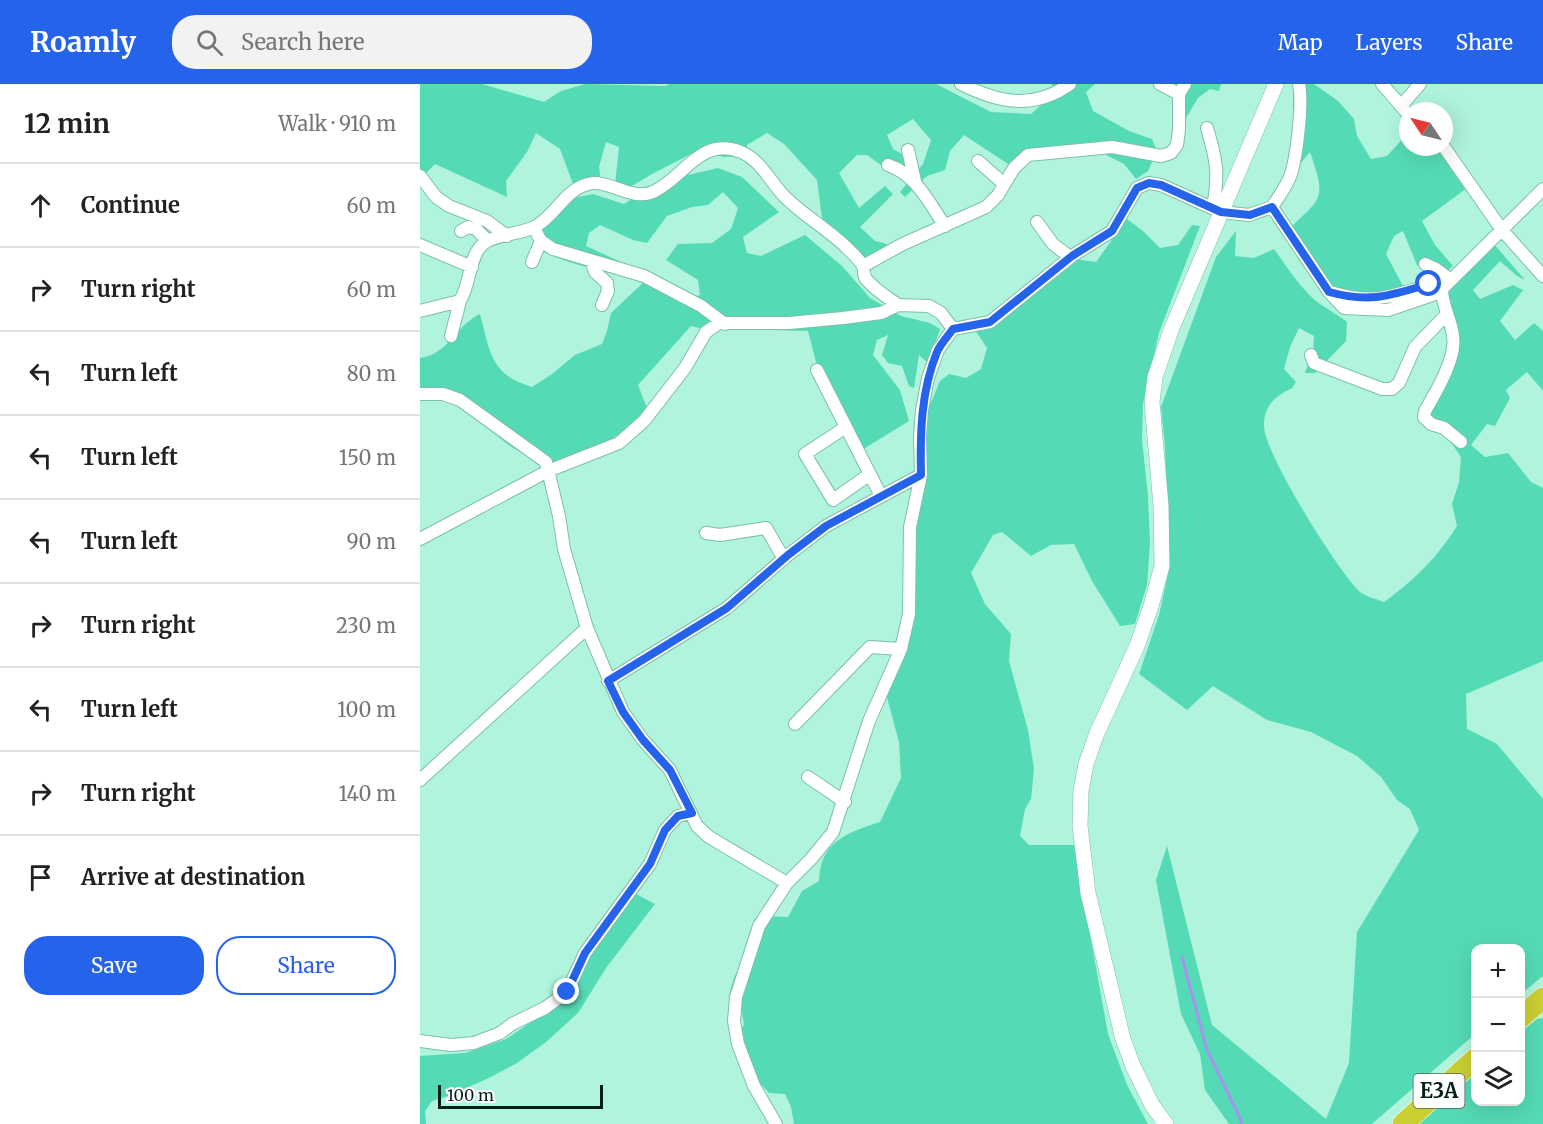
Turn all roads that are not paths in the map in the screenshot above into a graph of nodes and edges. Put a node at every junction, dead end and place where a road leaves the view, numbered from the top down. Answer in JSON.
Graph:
{"nodes":[{"id":1,"x":961,"y":84,"type":"edge"},
{"id":2,"x":1070,"y":84,"type":"edge"},
{"id":3,"x":1160,"y":84,"type":"edge"},
{"id":4,"x":1299,"y":84,"type":"edge"},
{"id":5,"x":1382,"y":84,"type":"edge"},
{"id":6,"x":1420,"y":84,"type":"edge"},
{"id":7,"x":1275,"y":85,"type":"edge"},
{"id":8,"x":1182,"y":89,"type":"edge"},
{"id":9,"x":1410,"y":102,"type":"edge"},
{"id":10,"x":1399,"y":103,"type":"edge"},
{"id":11,"x":1207,"y":128,"type":"dead end"},
{"id":12,"x":908,"y":150,"type":"dead end"},
{"id":13,"x":1450,"y":156,"type":"edge"},
{"id":14,"x":978,"y":161,"type":"dead end"},
{"id":15,"x":888,"y":165,"type":"dead end"},
{"id":16,"x":420,"y":176,"type":"edge"},
{"id":17,"x":915,"y":181,"type":"junction"},
{"id":18,"x":1004,"y":184,"type":"junction"},
{"id":19,"x":1543,"y":189,"type":"edge"},
{"id":20,"x":1272,"y":207,"type":"junction"},
{"id":21,"x":1217,"y":210,"type":"junction"},
{"id":22,"x":1038,"y":222,"type":"dead end"},
{"id":23,"x":945,"y":226,"type":"junction"},
{"id":24,"x":534,"y":228,"type":"junction"},
{"id":25,"x":1502,"y":230,"type":"junction"},
{"id":26,"x":461,"y":231,"type":"dead end"},
{"id":27,"x":507,"y":236,"type":"junction"},
{"id":28,"x":488,"y":241,"type":"junction"},
{"id":29,"x":541,"y":241,"type":"junction"},
{"id":30,"x":420,"y":245,"type":"edge"},
{"id":31,"x":553,"y":249,"type":"junction"},
{"id":32,"x":1070,"y":257,"type":"junction"},
{"id":33,"x":591,"y":261,"type":"junction"},
{"id":34,"x":532,"y":262,"type":"dead end"},
{"id":35,"x":554,"y":263,"type":"dead end"},
{"id":36,"x":1425,"y":264,"type":"dead end"},
{"id":37,"x":863,"y":266,"type":"junction"},
{"id":38,"x":472,"y":267,"type":"junction"},
{"id":39,"x":1543,"y":276,"type":"edge"},
{"id":40,"x":1447,"y":284,"type":"junction"},
{"id":41,"x":460,"y":301,"type":"junction"},
{"id":42,"x":602,"y":305,"type":"dead end"},
{"id":43,"x":898,"y":305,"type":"junction"},
{"id":44,"x":420,"y":310,"type":"edge"},
{"id":45,"x":1446,"y":315,"type":"junction"},
{"id":46,"x":725,"y":324,"type":"junction"},
{"id":47,"x":953,"y":329,"type":"junction"},
{"id":48,"x":451,"y":336,"type":"dead end"},
{"id":49,"x":1311,"y":354,"type":"dead end"},
{"id":50,"x":817,"y":370,"type":"dead end"},
{"id":51,"x":420,"y":394,"type":"edge"},
{"id":52,"x":846,"y":427,"type":"junction"},
{"id":53,"x":1461,"y":442,"type":"dead end"},
{"id":54,"x":548,"y":471,"type":"junction"},
{"id":55,"x":870,"y":474,"type":"junction"},
{"id":56,"x":921,"y":475,"type":"junction"},
{"id":57,"x":881,"y":496,"type":"junction"},
{"id":58,"x":706,"y":532,"type":"dead end"},
{"id":59,"x":420,"y":539,"type":"edge"},
{"id":60,"x":784,"y":558,"type":"junction"},
{"id":61,"x":587,"y":628,"type":"junction"},
{"id":62,"x":901,"y":650,"type":"junction"},
{"id":63,"x":608,"y":681,"type":"junction"},
{"id":64,"x":795,"y":724,"type":"dead end"},
{"id":65,"x":808,"y":777,"type":"dead end"},
{"id":66,"x":420,"y":780,"type":"edge"},
{"id":67,"x":845,"y":802,"type":"junction"},
{"id":68,"x":692,"y":813,"type":"junction"},
{"id":69,"x":787,"y":883,"type":"junction"},
{"id":70,"x":1543,"y":999,"type":"edge"},
{"id":71,"x":1525,"y":1015,"type":"edge"},
{"id":72,"x":420,"y":1041,"type":"edge"},
{"id":73,"x":1471,"y":1063,"type":"edge"},
{"id":74,"x":776,"y":1124,"type":"edge"},
{"id":75,"x":1166,"y":1124,"type":"edge"},
{"id":76,"x":1403,"y":1124,"type":"edge"}],
"edges":[{"from":1,"to":2,"type":"street"},
{"from":3,"to":8,"type":"street"},
{"from":4,"to":20,"type":"street"},
{"from":5,"to":10,"type":"street"},
{"from":6,"to":9,"type":"street"},
{"from":7,"to":21,"type":"street"},
{"from":8,"to":18,"type":"street"},
{"from":11,"to":21,"type":"street"},
{"from":12,"to":17,"type":"street"},
{"from":13,"to":25,"type":"street"},
{"from":14,"to":18,"type":"street"},
{"from":15,"to":17,"type":"street"},
{"from":16,"to":27,"type":"street"},
{"from":17,"to":23,"type":"street"},
{"from":18,"to":23,"type":"street"},
{"from":19,"to":25,"type":"street"},
{"from":20,"to":21,"type":"street"},
{"from":20,"to":40,"type":"street"},
{"from":21,"to":32,"type":"street"},
{"from":21,"to":75,"type":"street"},
{"from":22,"to":32,"type":"street"},
{"from":23,"to":37,"type":"street"},
{"from":24,"to":27,"type":"street"},
{"from":24,"to":29,"type":"street"},
{"from":24,"to":37,"type":"street"},
{"from":25,"to":39,"type":"street"},
{"from":25,"to":40,"type":"street"},
{"from":26,"to":28,"type":"street"},
{"from":27,"to":28,"type":"street"},
{"from":28,"to":38,"type":"street"},
{"from":29,"to":31,"type":"street"},
{"from":29,"to":34,"type":"street"},
{"from":30,"to":38,"type":"street"},
{"from":31,"to":33,"type":"street"},
{"from":31,"to":35,"type":"street"},
{"from":32,"to":47,"type":"street"},
{"from":33,"to":42,"type":"street"},
{"from":33,"to":46,"type":"street"},
{"from":36,"to":40,"type":"street"},
{"from":37,"to":43,"type":"street"},
{"from":38,"to":41,"type":"street"},
{"from":40,"to":45,"type":"street"},
{"from":41,"to":44,"type":"street"},
{"from":41,"to":48,"type":"street"},
{"from":43,"to":46,"type":"street"},
{"from":43,"to":47,"type":"street"},
{"from":45,"to":49,"type":"street"},
{"from":45,"to":53,"type":"street"},
{"from":46,"to":54,"type":"street"},
{"from":47,"to":56,"type":"street"},
{"from":50,"to":52,"type":"street"},
{"from":51,"to":54,"type":"street"},
{"from":52,"to":55,"type":"street"},
{"from":52,"to":55,"type":"street"},
{"from":54,"to":59,"type":"street"},
{"from":54,"to":61,"type":"street"},
{"from":55,"to":57,"type":"street"},
{"from":56,"to":57,"type":"street"},
{"from":56,"to":62,"type":"street"},
{"from":57,"to":60,"type":"street"},
{"from":58,"to":60,"type":"street"},
{"from":60,"to":63,"type":"street"},
{"from":61,"to":63,"type":"street"},
{"from":61,"to":66,"type":"street"},
{"from":62,"to":64,"type":"street"},
{"from":62,"to":67,"type":"street"},
{"from":63,"to":68,"type":"street"},
{"from":65,"to":67,"type":"street"},
{"from":67,"to":69,"type":"street"},
{"from":68,"to":69,"type":"street"},
{"from":68,"to":72,"type":"street"},
{"from":69,"to":74,"type":"street"},
{"from":70,"to":71,"type":"highway"},
{"from":73,"to":76,"type":"highway","number":"E3A"}]}
